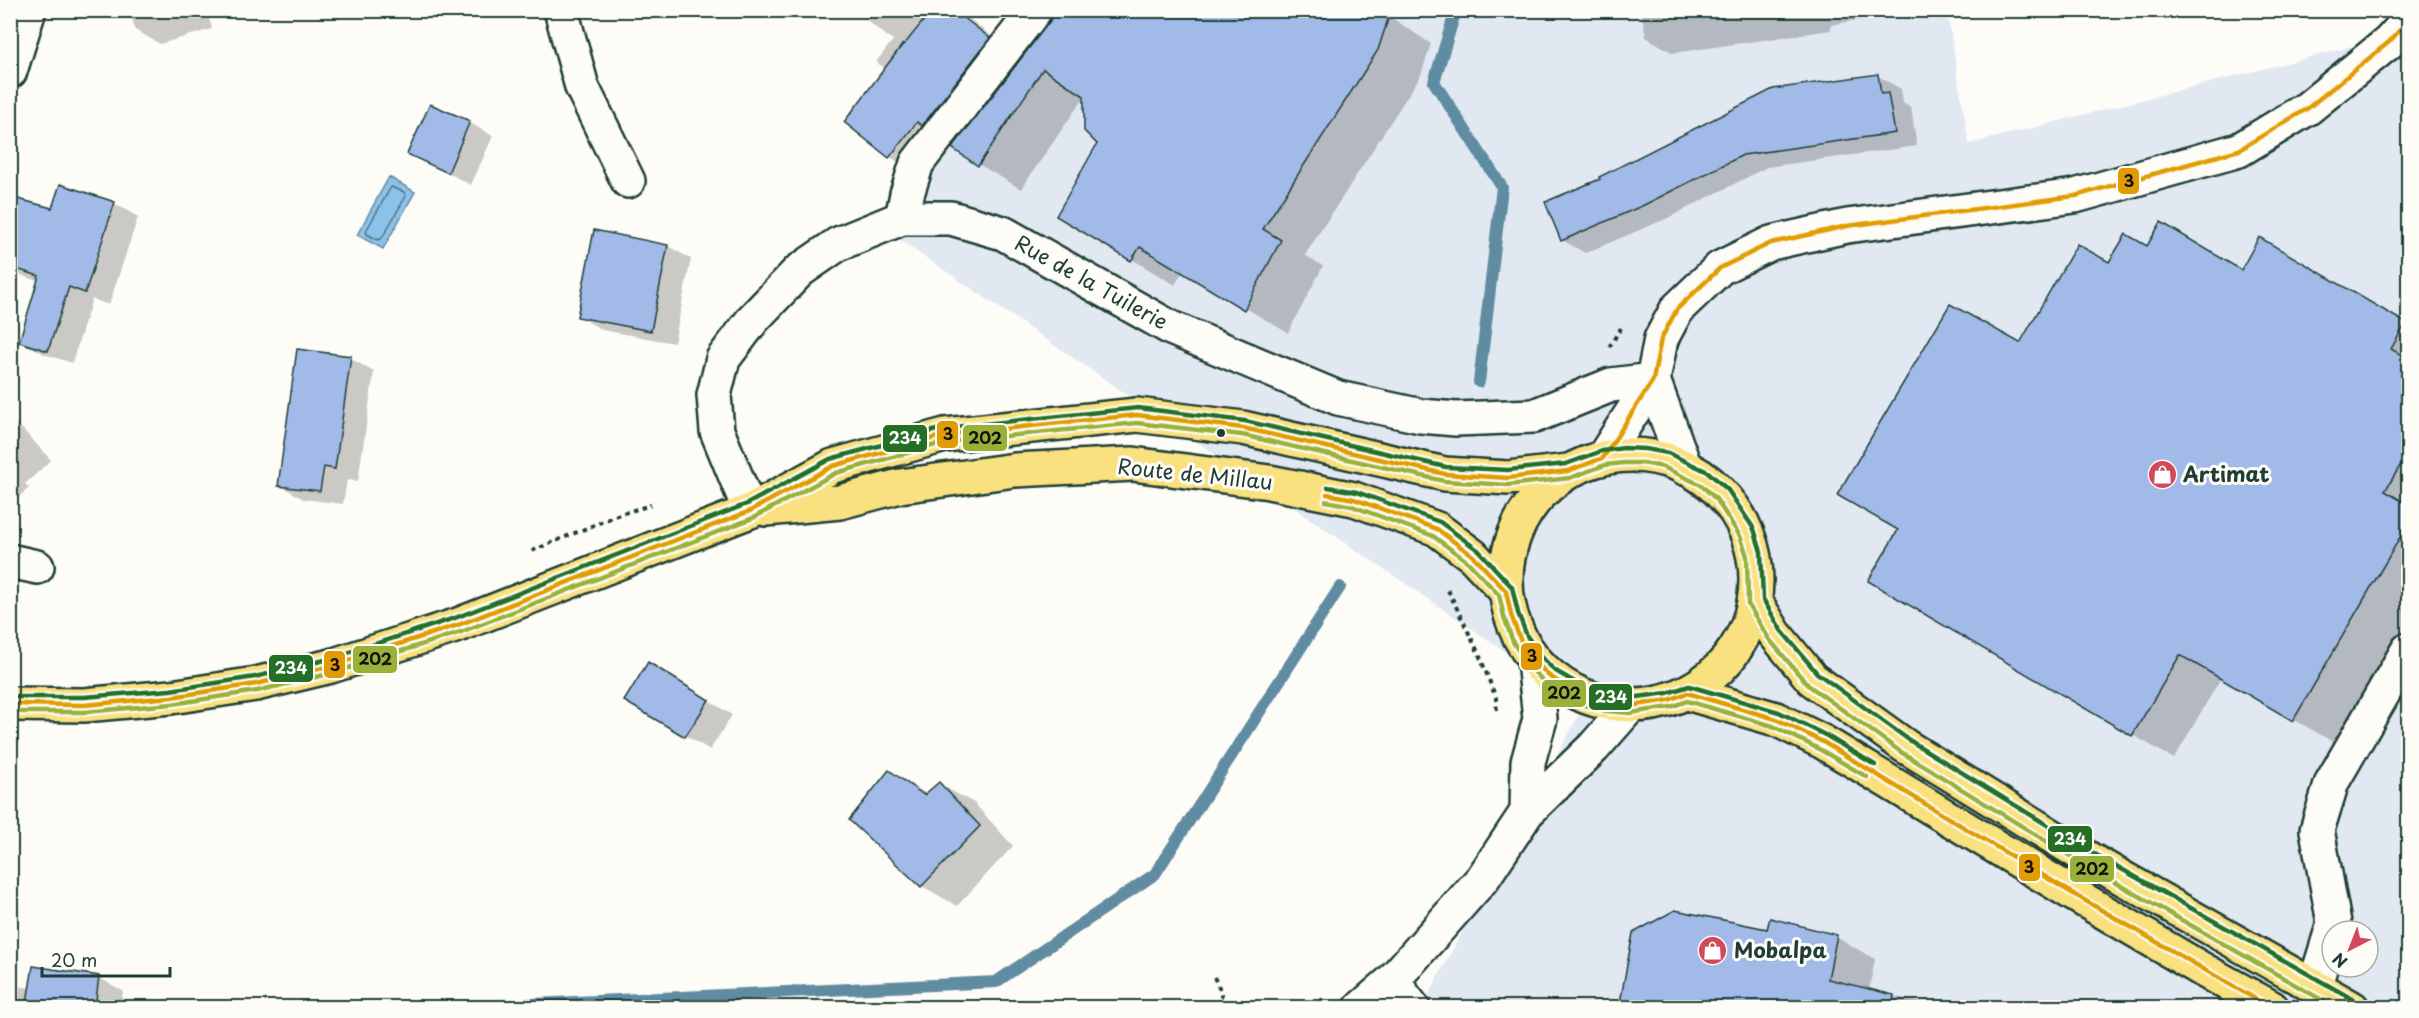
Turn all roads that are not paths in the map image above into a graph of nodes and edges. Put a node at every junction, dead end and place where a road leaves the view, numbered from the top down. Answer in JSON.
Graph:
{"nodes":[{"id":1,"x":29,"y":10,"type":"edge"},
{"id":2,"x":561,"y":10,"type":"edge"},
{"id":3,"x":1035,"y":10,"type":"edge"},
{"id":4,"x":2399,"y":32,"type":"edge"},
{"id":5,"x":10,"y":70,"type":"edge"},
{"id":6,"x":628,"y":181,"type":"dead end"},
{"id":7,"x":902,"y":218,"type":"junction"},
{"id":8,"x":1653,"y":380,"type":"junction"},
{"id":9,"x":1603,"y":458,"type":"junction"},
{"id":10,"x":1685,"y":468,"type":"junction"},
{"id":11,"x":1568,"y":471,"type":"junction"},
{"id":12,"x":750,"y":511,"type":"junction"},
{"id":13,"x":1506,"y":591,"type":"junction"},
{"id":14,"x":1755,"y":600,"type":"junction"},
{"id":15,"x":2409,"y":650,"type":"edge"},
{"id":16,"x":1534,"y":660,"type":"junction"},
{"id":17,"x":1687,"y":693,"type":"junction"},
{"id":18,"x":10,"y":704,"type":"edge"},
{"id":19,"x":1630,"y":706,"type":"junction"},
{"id":20,"x":1527,"y":812,"type":"junction"},
{"id":21,"x":1392,"y":981,"type":"junction"},
{"id":22,"x":2314,"y":988,"type":"junction"},
{"id":23,"x":1361,"y":1008,"type":"edge"},
{"id":24,"x":1413,"y":1008,"type":"edge"},
{"id":25,"x":2272,"y":1008,"type":"edge"},
{"id":26,"x":2352,"y":1008,"type":"edge"}],
"edges":[{"from":1,"to":5,"type":"street"},
{"from":2,"to":6,"type":"street"},
{"from":3,"to":7,"type":"street"},
{"from":4,"to":8,"type":"street"},
{"from":7,"to":8,"type":"street","name":"Rue de la Tuilerie"},
{"from":7,"to":12,"type":"street","name":"Rue de la Tuilerie"},
{"from":8,"to":9,"type":"street"},
{"from":8,"to":10,"type":"street"},
{"from":9,"to":10,"type":"main road"},
{"from":9,"to":11,"type":"main road"},
{"from":10,"to":14,"type":"main road"},
{"from":11,"to":12,"type":"main road","name":"Route de Millau"},
{"from":11,"to":13,"type":"main road"},
{"from":12,"to":13,"type":"main road","name":"Route de Millau"},
{"from":12,"to":18,"type":"main road","name":"Route de Millau"},
{"from":13,"to":16,"type":"main road"},
{"from":14,"to":17,"type":"main road"},
{"from":14,"to":22,"type":"main road"},
{"from":15,"to":22,"type":"street"},
{"from":16,"to":19,"type":"main road"},
{"from":16,"to":20,"type":"street"},
{"from":17,"to":19,"type":"main road"},
{"from":17,"to":25,"type":"main road"},
{"from":19,"to":20,"type":"street"},
{"from":20,"to":21,"type":"street"},
{"from":21,"to":23,"type":"street"},
{"from":21,"to":24,"type":"street"},
{"from":22,"to":26,"type":"main road"}]}
